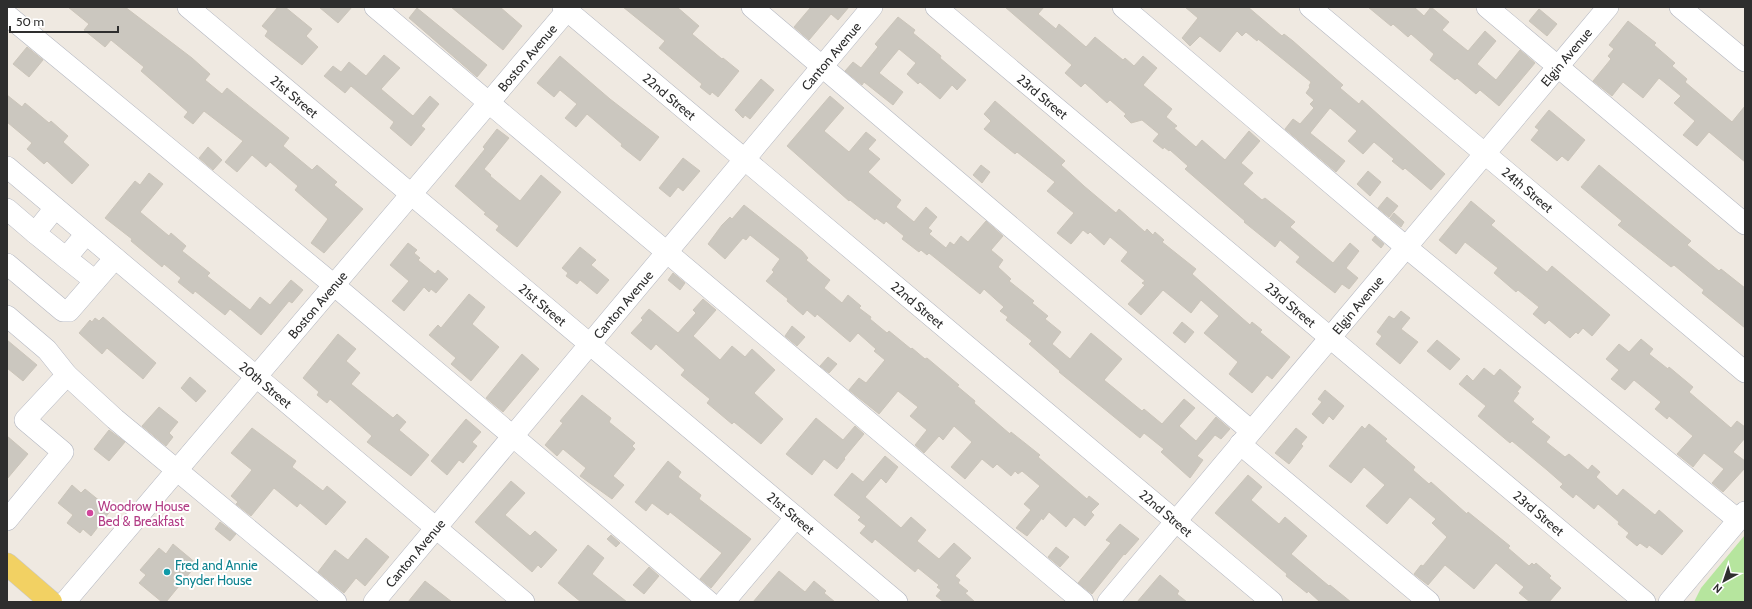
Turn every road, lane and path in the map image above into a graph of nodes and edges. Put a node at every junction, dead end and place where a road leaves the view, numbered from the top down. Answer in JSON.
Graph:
{"nodes":[{"id":1,"x":188,"y":7,"type":"edge"},
{"id":2,"x":375,"y":7,"type":"edge"},
{"id":3,"x":752,"y":7,"type":"edge"},
{"id":4,"x":872,"y":7,"type":"edge"},
{"id":5,"x":936,"y":7,"type":"edge"},
{"id":6,"x":1123,"y":7,"type":"edge"},
{"id":7,"x":1310,"y":7,"type":"edge"},
{"id":8,"x":1487,"y":7,"type":"edge"},
{"id":9,"x":1608,"y":7,"type":"edge"},
{"id":10,"x":1680,"y":7,"type":"edge"},
{"id":11,"x":567,"y":8,"type":"edge"},
{"id":12,"x":7,"y":15,"type":"edge"},
{"id":13,"x":1745,"y":62,"type":"edge"},
{"id":14,"x":823,"y":66,"type":"junction"},
{"id":15,"x":1558,"y":67,"type":"junction"},
{"id":16,"x":490,"y":103,"type":"junction"},
{"id":17,"x":1485,"y":154,"type":"junction"},
{"id":18,"x":744,"y":159,"type":"junction"},
{"id":19,"x":7,"y":168,"type":"edge"},
{"id":20,"x":23,"y":181,"type":"junction"},
{"id":21,"x":412,"y":194,"type":"junction"},
{"id":22,"x":7,"y":201,"type":"edge"},
{"id":23,"x":55,"y":208,"type":"junction"},
{"id":24,"x":7,"y":209,"type":"edge"},
{"id":25,"x":1745,"y":224,"type":"edge"},
{"id":26,"x":35,"y":233,"type":"junction"},
{"id":27,"x":86,"y":234,"type":"junction"},
{"id":28,"x":1406,"y":247,"type":"junction"},
{"id":29,"x":667,"y":252,"type":"junction"},
{"id":30,"x":66,"y":258,"type":"junction"},
{"id":31,"x":115,"y":258,"type":"junction"},
{"id":32,"x":7,"y":264,"type":"edge"},
{"id":33,"x":95,"y":281,"type":"junction"},
{"id":34,"x":335,"y":286,"type":"junction"},
{"id":35,"x":7,"y":316,"type":"edge"},
{"id":36,"x":1330,"y":337,"type":"junction"},
{"id":37,"x":590,"y":344,"type":"junction"},
{"id":38,"x":1745,"y":372,"type":"edge"},
{"id":39,"x":67,"y":376,"type":"junction"},
{"id":40,"x":257,"y":378,"type":"junction"},
{"id":41,"x":513,"y":436,"type":"junction"},
{"id":42,"x":1246,"y":438,"type":"junction"},
{"id":43,"x":177,"y":470,"type":"junction"},
{"id":44,"x":1741,"y":516,"type":"edge"},
{"id":45,"x":796,"y":517,"type":"junction"},
{"id":46,"x":7,"y":520,"type":"edge"},
{"id":47,"x":1176,"y":521,"type":"junction"},
{"id":48,"x":436,"y":528,"type":"junction"},
{"id":49,"x":7,"y":564,"type":"edge"},
{"id":50,"x":51,"y":602,"type":"edge"},
{"id":51,"x":65,"y":602,"type":"edge"},
{"id":52,"x":336,"y":602,"type":"edge"},
{"id":53,"x":374,"y":602,"type":"edge"},
{"id":54,"x":524,"y":602,"type":"edge"},
{"id":55,"x":709,"y":602,"type":"edge"},
{"id":56,"x":724,"y":602,"type":"edge"},
{"id":57,"x":897,"y":602,"type":"edge"},
{"id":58,"x":1083,"y":602,"type":"edge"},
{"id":59,"x":1108,"y":602,"type":"edge"},
{"id":60,"x":1272,"y":602,"type":"edge"},
{"id":61,"x":1429,"y":602,"type":"edge"},
{"id":62,"x":1645,"y":602,"type":"edge"},
{"id":63,"x":1669,"y":602,"type":"edge"}],
"edges":[{"from":1,"to":21,"type":"street","name":"21st Street"},
{"from":2,"to":16,"type":"street"},
{"from":3,"to":14,"type":"street"},
{"from":4,"to":14,"type":"street","name":"Canton Avenue"},
{"from":5,"to":36,"type":"street","name":"23rd Street"},
{"from":6,"to":28,"type":"street"},
{"from":7,"to":17,"type":"street","name":"24th Street"},
{"from":8,"to":15,"type":"street"},
{"from":9,"to":15,"type":"street","name":"Elgin Avenue"},
{"from":10,"to":13,"type":"street"},
{"from":11,"to":16,"type":"street","name":"Boston Avenue"},
{"from":11,"to":18,"type":"street","name":"22nd Street"},
{"from":12,"to":34,"type":"street"},
{"from":14,"to":18,"type":"street","name":"Canton Avenue"},
{"from":14,"to":42,"type":"street"},
{"from":15,"to":17,"type":"street","name":"Elgin Avenue"},
{"from":15,"to":25,"type":"street"},
{"from":16,"to":21,"type":"street","name":"Boston Avenue"},
{"from":16,"to":29,"type":"street"},
{"from":17,"to":28,"type":"street","name":"Elgin Avenue"},
{"from":17,"to":38,"type":"street","name":"24th Street"},
{"from":18,"to":29,"type":"street","name":"Canton Avenue"},
{"from":18,"to":47,"type":"street","name":"22nd Street"},
{"from":19,"to":20,"type":"street","name":"20th Street"},
{"from":20,"to":22,"type":"street"},
{"from":20,"to":23,"type":"street","name":"20th Street"},
{"from":21,"to":34,"type":"street","name":"Boston Avenue"},
{"from":21,"to":37,"type":"street","name":"21st Street"},
{"from":23,"to":26,"type":"street"},
{"from":23,"to":27,"type":"street","name":"20th Street"},
{"from":24,"to":26,"type":"street"},
{"from":26,"to":30,"type":"street"},
{"from":27,"to":30,"type":"street"},
{"from":27,"to":31,"type":"street","name":"20th Street"},
{"from":28,"to":36,"type":"street","name":"Elgin Avenue"},
{"from":28,"to":44,"type":"street"},
{"from":29,"to":37,"type":"street","name":"Canton Avenue"},
{"from":29,"to":58,"type":"street"},
{"from":30,"to":33,"type":"street"},
{"from":31,"to":33,"type":"street"},
{"from":31,"to":40,"type":"street","name":"20th Street"},
{"from":32,"to":33,"type":"street"},
{"from":34,"to":40,"type":"street","name":"Boston Avenue"},
{"from":34,"to":41,"type":"street"},
{"from":35,"to":39,"type":"street"},
{"from":36,"to":42,"type":"street","name":"Elgin Avenue"},
{"from":36,"to":62,"type":"street","name":"23rd Street"},
{"from":37,"to":41,"type":"street","name":"Canton Avenue"},
{"from":37,"to":45,"type":"street","name":"21st Street"},
{"from":39,"to":43,"type":"street"},
{"from":39,"to":46,"type":"street"},
{"from":40,"to":43,"type":"street","name":"Boston Avenue"},
{"from":40,"to":48,"type":"street","name":"20th Street"},
{"from":41,"to":48,"type":"street","name":"Canton Avenue"},
{"from":41,"to":55,"type":"street"},
{"from":42,"to":47,"type":"street","name":"Elgin Avenue"},
{"from":42,"to":61,"type":"street"},
{"from":43,"to":51,"type":"street","name":"Boston Avenue"},
{"from":43,"to":52,"type":"street"},
{"from":44,"to":63,"type":"street"},
{"from":45,"to":56,"type":"street"},
{"from":45,"to":57,"type":"street","name":"21st Street"},
{"from":47,"to":59,"type":"street","name":"Elgin Avenue"},
{"from":47,"to":60,"type":"street","name":"22nd Street"},
{"from":48,"to":53,"type":"street","name":"Canton Avenue"},
{"from":48,"to":54,"type":"street","name":"20th Street"},
{"from":49,"to":50,"type":"main road"}]}
